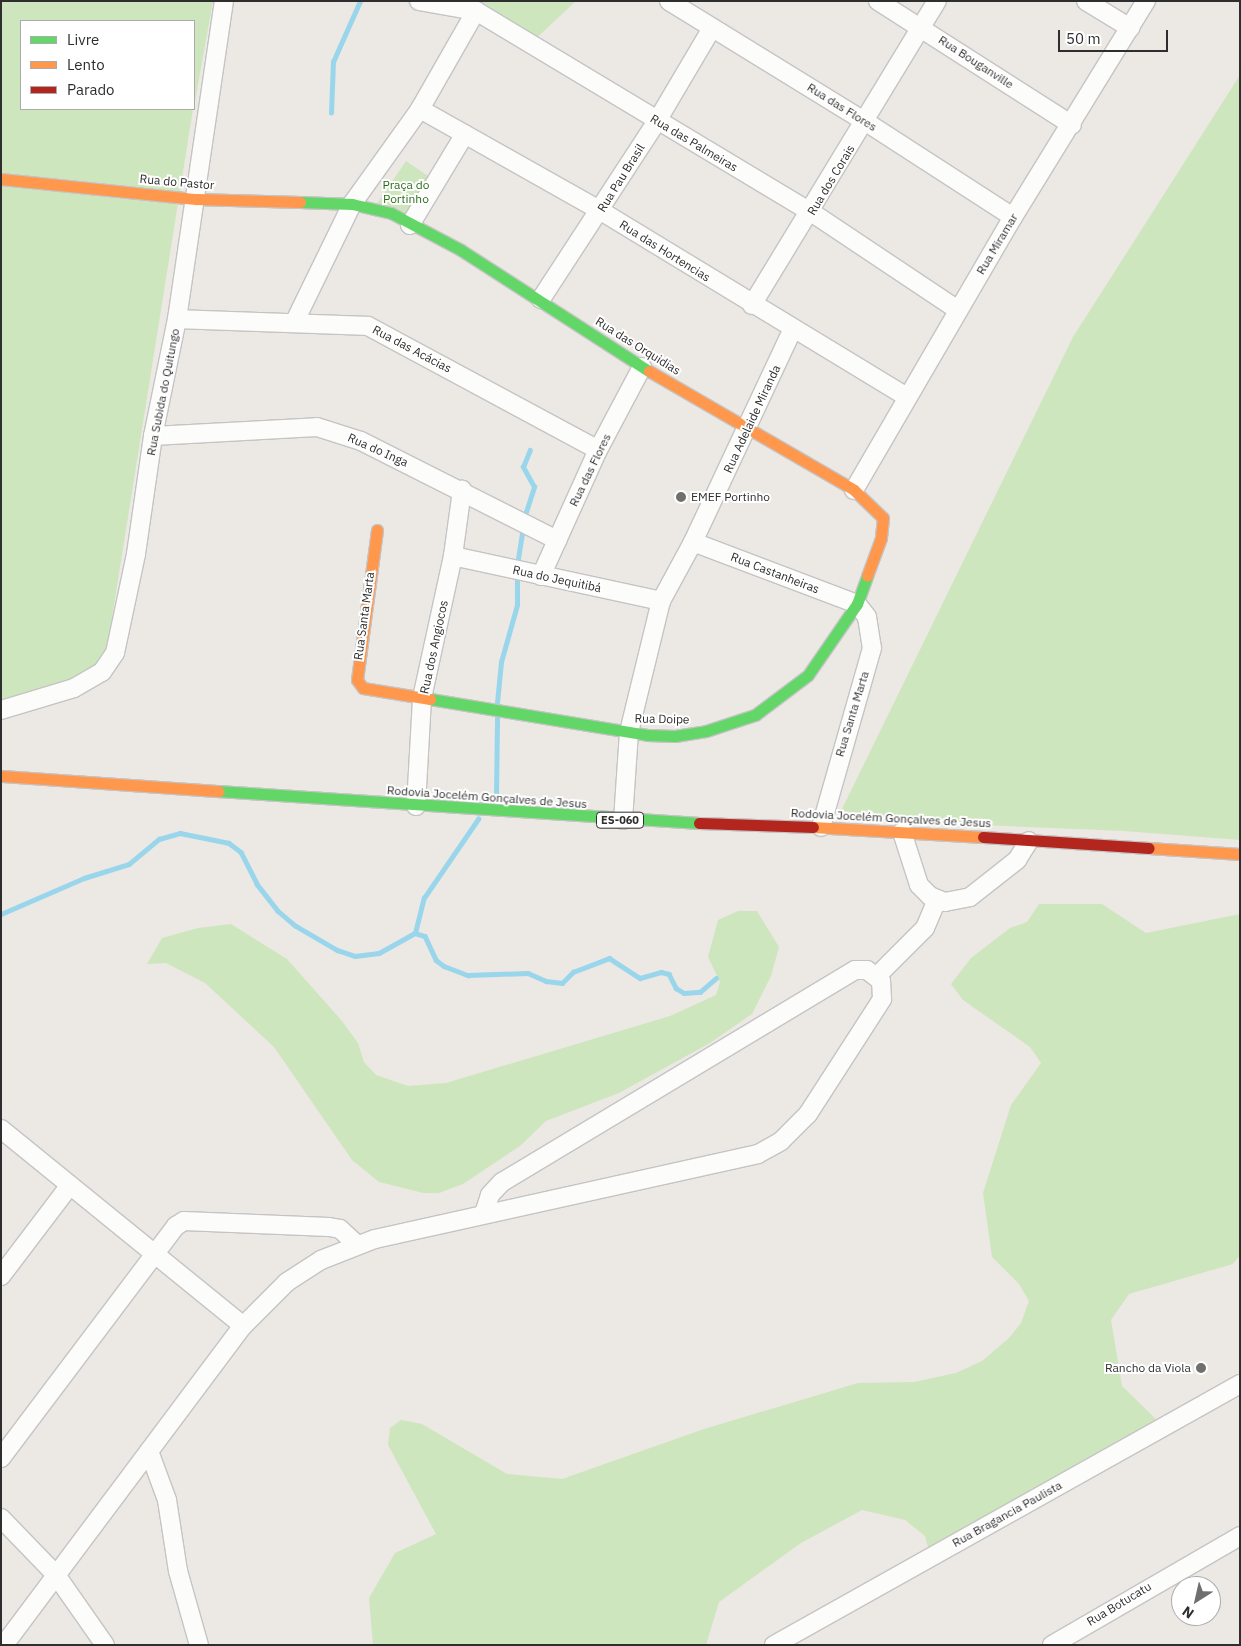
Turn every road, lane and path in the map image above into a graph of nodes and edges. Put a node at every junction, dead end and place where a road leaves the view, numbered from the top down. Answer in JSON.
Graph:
{"nodes":[{"id":1,"x":224,"y":1,"type":"edge"},
{"id":2,"x":419,"y":1,"type":"edge"},
{"id":3,"x":669,"y":1,"type":"edge"},
{"id":4,"x":878,"y":1,"type":"edge"},
{"id":5,"x":937,"y":1,"type":"edge"},
{"id":6,"x":1086,"y":1,"type":"edge"},
{"id":7,"x":1146,"y":1,"type":"edge"},
{"id":8,"x":476,"y":11,"type":"junction"},
{"id":9,"x":921,"y":27,"type":"junction"},
{"id":10,"x":712,"y":28,"type":"junction"},
{"id":11,"x":1130,"y":28,"type":"junction"},
{"id":12,"x":420,"y":109,"type":"junction"},
{"id":13,"x":657,"y":121,"type":"junction"},
{"id":14,"x":866,"y":122,"type":"junction"},
{"id":15,"x":1072,"y":125,"type":"junction"},
{"id":16,"x":465,"y":134,"type":"junction"},
{"id":17,"x":1,"y":179,"type":"edge"},
{"id":18,"x":196,"y":199,"type":"junction"},
{"id":19,"x":352,"y":204,"type":"junction"},
{"id":20,"x":600,"y":211,"type":"junction"},
{"id":21,"x":811,"y":212,"type":"junction"},
{"id":22,"x":1013,"y":217,"type":"junction"},
{"id":23,"x":410,"y":225,"type":"junction"},
{"id":24,"x":541,"y":299,"type":"junction"},
{"id":25,"x":752,"y":305,"type":"junction"},
{"id":26,"x":958,"y":310,"type":"junction"},
{"id":27,"x":177,"y":319,"type":"junction"},
{"id":28,"x":295,"y":322,"type":"junction"},
{"id":29,"x":792,"y":330,"type":"junction"},
{"id":30,"x":642,"y":366,"type":"junction"},
{"id":31,"x":907,"y":397,"type":"junction"},
{"id":32,"x":749,"y":428,"type":"junction"},
{"id":33,"x":153,"y":436,"type":"junction"},
{"id":34,"x":598,"y":450,"type":"junction"},
{"id":35,"x":462,"y":490,"type":"junction"},
{"id":36,"x":854,"y":490,"type":"junction"},
{"id":37,"x":377,"y":530,"type":"dead end"},
{"id":38,"x":881,"y":538,"type":"joint"},
{"id":39,"x":557,"y":540,"type":"junction"},
{"id":40,"x":693,"y":542,"type":"junction"},
{"id":41,"x":453,"y":556,"type":"junction"},
{"id":42,"x":541,"y":576,"type":"junction"},
{"id":43,"x":661,"y":601,"type":"junction"},
{"id":44,"x":857,"y":604,"type":"junction"},
{"id":45,"x":375,"y":692,"type":"joint"},
{"id":46,"x":422,"y":698,"type":"junction"},
{"id":47,"x":1,"y":710,"type":"edge"},
{"id":48,"x":629,"y":732,"type":"junction"},
{"id":49,"x":1,"y":776,"type":"edge"},
{"id":50,"x":416,"y":806,"type":"junction"},
{"id":51,"x":623,"y":820,"type":"junction"},
{"id":52,"x":821,"y":827,"type":"junction"},
{"id":53,"x":902,"y":832,"type":"junction"},
{"id":54,"x":1029,"y":841,"type":"junction"},
{"id":55,"x":1240,"y":854,"type":"edge"},
{"id":56,"x":937,"y":900,"type":"junction"},
{"id":57,"x":877,"y":976,"type":"junction"},
{"id":58,"x":1,"y":1129,"type":"edge"},
{"id":59,"x":70,"y":1185,"type":"junction"},
{"id":60,"x":484,"y":1213,"type":"junction"},
{"id":61,"x":357,"y":1245,"type":"junction"},
{"id":62,"x":154,"y":1253,"type":"junction"},
{"id":63,"x":1,"y":1276,"type":"edge"},
{"id":64,"x":243,"y":1326,"type":"junction"},
{"id":65,"x":1240,"y":1384,"type":"edge"},
{"id":66,"x":149,"y":1451,"type":"junction"},
{"id":67,"x":1,"y":1458,"type":"edge"},
{"id":68,"x":1,"y":1518,"type":"edge"},
{"id":69,"x":1240,"y":1536,"type":"edge"},
{"id":70,"x":56,"y":1575,"type":"junction"},
{"id":71,"x":4,"y":1645,"type":"edge"},
{"id":72,"x":104,"y":1645,"type":"edge"},
{"id":73,"x":199,"y":1645,"type":"edge"},
{"id":74,"x":774,"y":1645,"type":"edge"},
{"id":75,"x":1052,"y":1645,"type":"edge"}],
"edges":[{"from":1,"to":18,"type":"street","name":"Rua Subida do Quitungo"},
{"from":2,"to":8,"type":"street","name":"Rua das Palmeiras"},
{"from":3,"to":10,"type":"street","name":"Rua das Flores"},
{"from":4,"to":9,"type":"street","name":"Rua Bouganville"},
{"from":5,"to":9,"type":"street","name":"Rua dos Corais"},
{"from":6,"to":11,"type":"street"},
{"from":7,"to":11,"type":"street","name":"Rua Miramar"},
{"from":8,"to":12,"type":"street"},
{"from":8,"to":13,"type":"street","name":"Rua das Palmeiras"},
{"from":9,"to":14,"type":"street","name":"Rua dos Corais"},
{"from":9,"to":15,"type":"street","name":"Rua Bouganville"},
{"from":10,"to":13,"type":"street","name":"Rua Pau Brasil"},
{"from":10,"to":14,"type":"street","name":"Rua das Flores"},
{"from":11,"to":15,"type":"street","name":"Rua Miramar"},
{"from":12,"to":16,"type":"street","name":"Rua das Hortencias"},
{"from":12,"to":19,"type":"street"},
{"from":13,"to":20,"type":"street","name":"Rua Pau Brasil"},
{"from":13,"to":21,"type":"street","name":"Rua das Palmeiras"},
{"from":14,"to":21,"type":"street","name":"Rua dos Corais"},
{"from":14,"to":22,"type":"street","name":"Rua das Flores"},
{"from":15,"to":22,"type":"street","name":"Rua Miramar"},
{"from":16,"to":20,"type":"street","name":"Rua das Hortencias"},
{"from":16,"to":23,"type":"street"},
{"from":17,"to":18,"type":"street","name":"Rua do Pastor"},
{"from":18,"to":19,"type":"street","name":"Rua do Pastor"},
{"from":18,"to":27,"type":"street","name":"Rua Subida do Quitungo"},
{"from":19,"to":23,"type":"street","name":"Rua das Orquidias"},
{"from":19,"to":28,"type":"street"},
{"from":20,"to":24,"type":"street","name":"Rua Pau Brasil"},
{"from":20,"to":25,"type":"street","name":"Rua das Hortencias"},
{"from":21,"to":25,"type":"street","name":"Rua dos Corais"},
{"from":21,"to":26,"type":"street","name":"Rua das Palmeiras"},
{"from":22,"to":26,"type":"street","name":"Rua Miramar"},
{"from":23,"to":24,"type":"street","name":"Rua das Orquidias"},
{"from":24,"to":30,"type":"street","name":"Rua das Orquidias"},
{"from":25,"to":29,"type":"street","name":"Rua das Hortencias"},
{"from":26,"to":31,"type":"street","name":"Rua Miramar"},
{"from":27,"to":28,"type":"street","name":"Rua das Acácias"},
{"from":27,"to":33,"type":"street","name":"Rua Subida do Quitungo"},
{"from":28,"to":34,"type":"street","name":"Rua das Acácias"},
{"from":29,"to":31,"type":"street","name":"Rua das Hortencias"},
{"from":29,"to":32,"type":"street","name":"Rua Adelaide Miranda"},
{"from":30,"to":32,"type":"street","name":"Rua das Orquidias"},
{"from":30,"to":34,"type":"street","name":"Rua das Flores"},
{"from":31,"to":36,"type":"street","name":"Rua Miramar"},
{"from":32,"to":36,"type":"street","name":"Rua das Orquidias"},
{"from":32,"to":40,"type":"street","name":"Rua Adelaide Miranda"},
{"from":33,"to":35,"type":"street","name":"Rua do Inga"},
{"from":33,"to":47,"type":"street","name":"Rua Subida do Quitungo"},
{"from":34,"to":39,"type":"street","name":"Rua das Flores"},
{"from":35,"to":39,"type":"street","name":"Rua do Inga"},
{"from":35,"to":41,"type":"street","name":"Rua dos Angiocos"},
{"from":36,"to":38,"type":"street","name":"Rua das Orquidias"},
{"from":37,"to":45,"type":"street","name":"Rua Santa Marta"},
{"from":38,"to":44,"type":"street","name":"Rua Doipe"},
{"from":39,"to":42,"type":"street","name":"Rua das Flores"},
{"from":40,"to":43,"type":"street","name":"Rua Adelaide Miranda"},
{"from":40,"to":44,"type":"street","name":"Rua Castanheiras"},
{"from":41,"to":42,"type":"street","name":"Rua do Jequitibá"},
{"from":41,"to":46,"type":"street","name":"Rua dos Angiocos"},
{"from":42,"to":43,"type":"street","name":"Rua do Jequitibá"},
{"from":43,"to":48,"type":"street","name":"Rua Adelaide Miranda"},
{"from":44,"to":48,"type":"street","name":"Rua Doipe"},
{"from":44,"to":52,"type":"street","name":"Rua Santa Marta"},
{"from":45,"to":46,"type":"street","name":"Rua Doipe"},
{"from":46,"to":48,"type":"street","name":"Rua Doipe"},
{"from":46,"to":50,"type":"street","name":"Rua dos Angiocos"},
{"from":48,"to":51,"type":"street","name":"Rua Adelaide Miranda"},
{"from":49,"to":50,"type":"street","name":"Rodovia Jocelém Gonçalves de Jesus","number":"ES-060"},
{"from":50,"to":51,"type":"street","name":"Rodovia Jocelém Gonçalves de Jesus","number":"ES-060"},
{"from":51,"to":52,"type":"street","name":"Rodovia Jocelém Gonçalves de Jesus","number":"ES-060"},
{"from":52,"to":53,"type":"street","name":"Rodovia Jocelém Gonçalves de Jesus","number":"ES-060"},
{"from":53,"to":54,"type":"street","name":"Rodovia Jocelém Gonçalves de Jesus","number":"ES-060"},
{"from":53,"to":56,"type":"street"},
{"from":54,"to":55,"type":"street","name":"Rodovia Jocelém Gonçalves de Jesus","number":"ES-060"},
{"from":54,"to":56,"type":"street"},
{"from":56,"to":57,"type":"street"},
{"from":57,"to":60,"type":"street"},
{"from":57,"to":60,"type":"street"},
{"from":58,"to":59,"type":"street"},
{"from":59,"to":62,"type":"street"},
{"from":59,"to":63,"type":"street"},
{"from":60,"to":61,"type":"street"},
{"from":61,"to":62,"type":"street"},
{"from":61,"to":64,"type":"street"},
{"from":62,"to":64,"type":"street"},
{"from":62,"to":67,"type":"street"},
{"from":64,"to":66,"type":"street"},
{"from":65,"to":74,"type":"street","name":"Rua Bragancia Paulista"},
{"from":66,"to":70,"type":"street"},
{"from":66,"to":73,"type":"street"},
{"from":68,"to":70,"type":"street"},
{"from":69,"to":75,"type":"street","name":"Rua Botucatu"},
{"from":70,"to":71,"type":"street"},
{"from":70,"to":72,"type":"street"}]}
